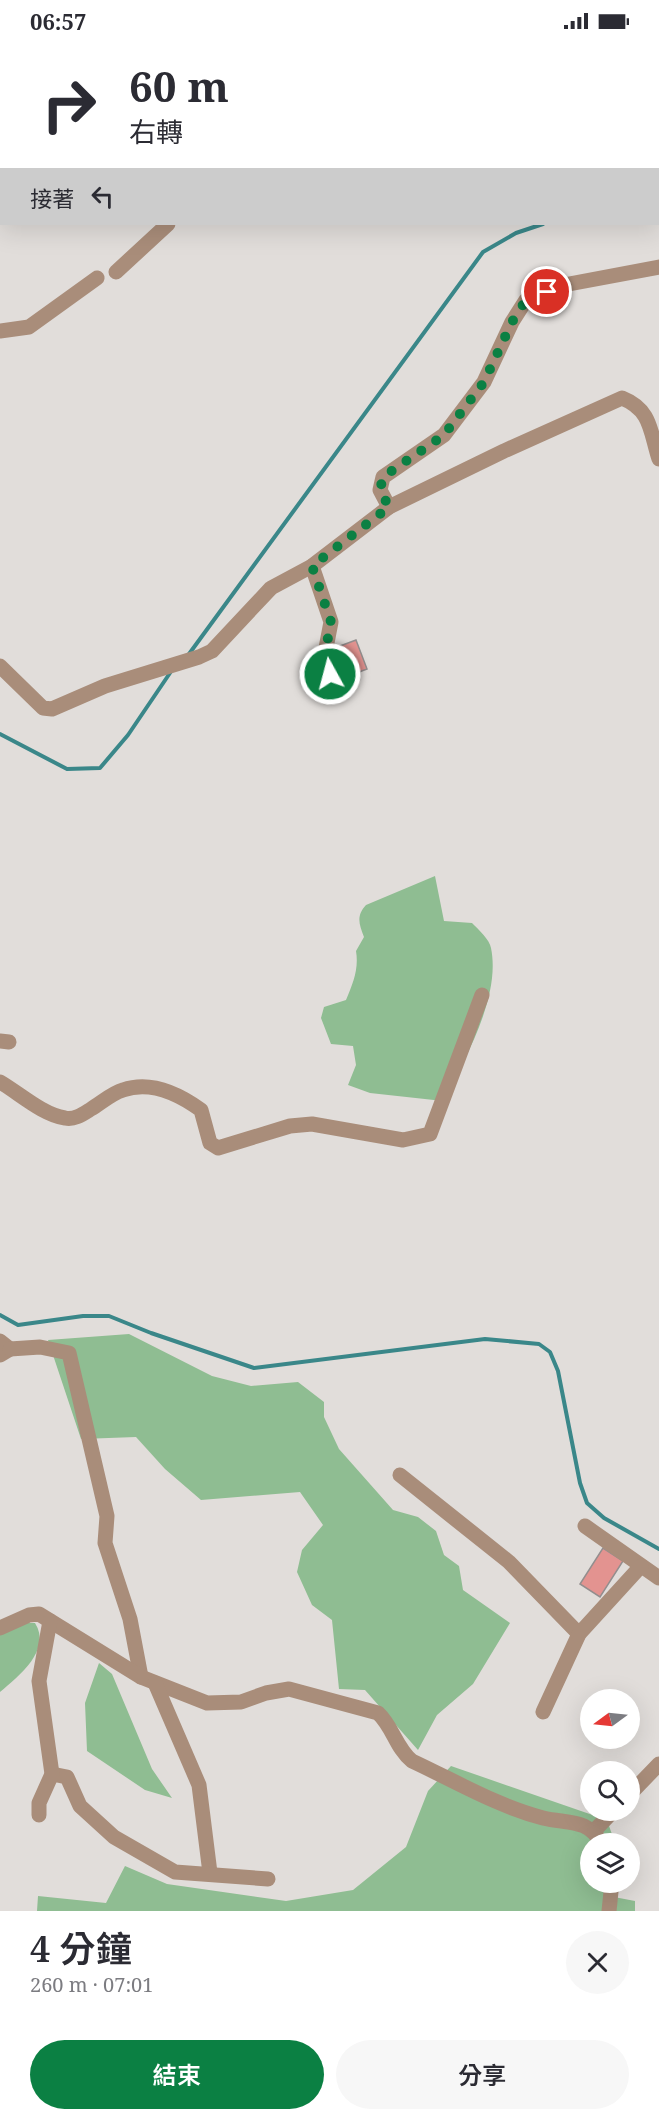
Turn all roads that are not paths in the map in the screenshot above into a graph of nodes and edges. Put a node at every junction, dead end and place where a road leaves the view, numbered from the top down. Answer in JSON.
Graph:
{"nodes":[{"id":1,"x":167,"y":225,"type":"edge"},
{"id":2,"x":659,"y":267,"type":"edge"},
{"id":3,"x":116,"y":272,"type":"dead end"},
{"id":4,"x":97,"y":278,"type":"dead end"},
{"id":5,"x":0,"y":331,"type":"edge"},
{"id":6,"x":659,"y":459,"type":"edge"},
{"id":7,"x":389,"y":507,"type":"junction"},
{"id":8,"x":312,"y":566,"type":"junction"},
{"id":9,"x":0,"y":666,"type":"edge"},
{"id":10,"x":344,"y":684,"type":"dead end"},
{"id":11,"x":482,"y":995,"type":"dead end"},
{"id":12,"x":0,"y":1082,"type":"edge"},
{"id":13,"x":3,"y":1349,"type":"edge"},
{"id":14,"x":400,"y":1475,"type":"dead end"},
{"id":15,"x":585,"y":1526,"type":"dead end"},
{"id":16,"x":641,"y":1566,"type":"junction"},
{"id":17,"x":659,"y":1578,"type":"edge"},
{"id":18,"x":50,"y":1620,"type":"junction"},
{"id":19,"x":0,"y":1628,"type":"edge"},
{"id":20,"x":579,"y":1634,"type":"junction"},
{"id":21,"x":141,"y":1677,"type":"junction"},
{"id":22,"x":155,"y":1683,"type":"junction"},
{"id":23,"x":543,"y":1712,"type":"dead end"},
{"id":24,"x":659,"y":1764,"type":"edge"},
{"id":25,"x":52,"y":1774,"type":"junction"},
{"id":26,"x":640,"y":1784,"type":"edge"},
{"id":27,"x":39,"y":1815,"type":"dead end"},
{"id":28,"x":594,"y":1833,"type":"edge"},
{"id":29,"x":210,"y":1873,"type":"junction"},
{"id":30,"x":268,"y":1879,"type":"dead end"},
{"id":31,"x":611,"y":1893,"type":"edge"},
{"id":32,"x":609,"y":1911,"type":"edge"}],
"edges":[{"from":1,"to":3,"type":"street"},
{"from":2,"to":7,"type":"street"},
{"from":4,"to":5,"type":"street"},
{"from":6,"to":7,"type":"street"},
{"from":7,"to":8,"type":"street"},
{"from":8,"to":9,"type":"street"},
{"from":8,"to":10,"type":"street"},
{"from":11,"to":12,"type":"street"},
{"from":13,"to":21,"type":"street"},
{"from":14,"to":20,"type":"street"},
{"from":15,"to":16,"type":"street"},
{"from":16,"to":17,"type":"street"},
{"from":16,"to":20,"type":"street"},
{"from":18,"to":19,"type":"street"},
{"from":18,"to":21,"type":"street"},
{"from":18,"to":25,"type":"street"},
{"from":20,"to":23,"type":"street"},
{"from":21,"to":22,"type":"street"},
{"from":22,"to":28,"type":"street"},
{"from":22,"to":29,"type":"street"},
{"from":24,"to":26,"type":"street"},
{"from":25,"to":27,"type":"street"},
{"from":25,"to":29,"type":"street"},
{"from":29,"to":30,"type":"street"},
{"from":31,"to":32,"type":"street"}]}
